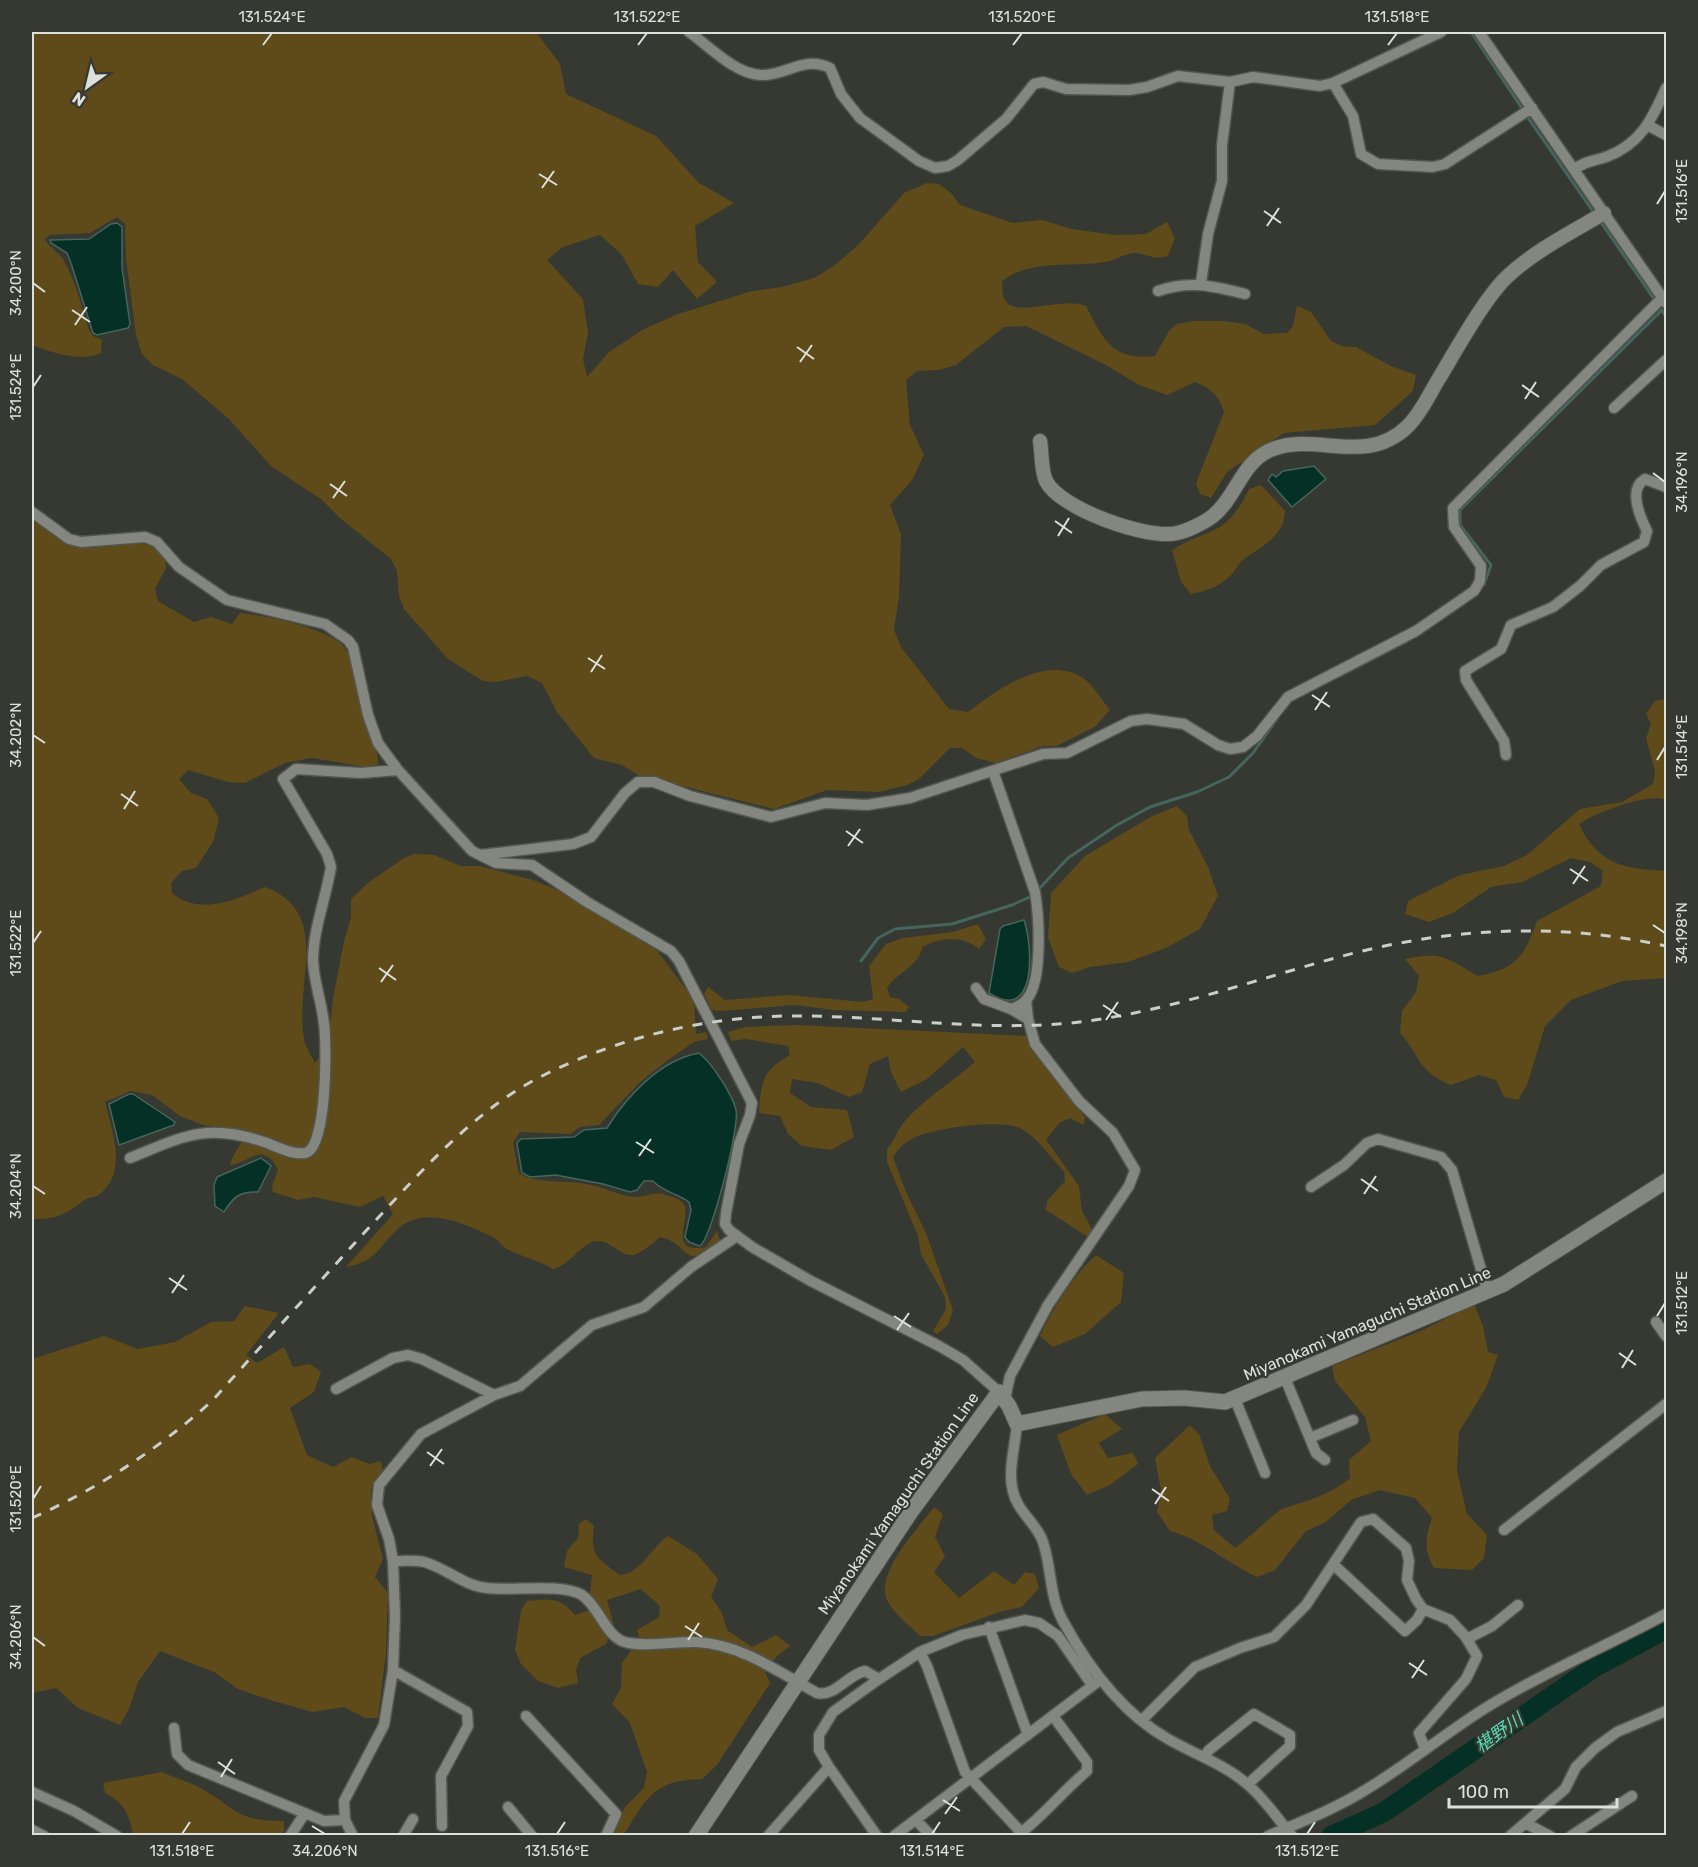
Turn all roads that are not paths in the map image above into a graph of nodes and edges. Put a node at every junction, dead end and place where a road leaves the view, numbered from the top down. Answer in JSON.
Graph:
{"nodes":[{"id":1,"x":689,"y":32,"type":"edge"},
{"id":2,"x":1441,"y":32,"type":"edge"},
{"id":3,"x":1479,"y":32,"type":"edge"},
{"id":4,"x":1230,"y":82,"type":"junction"},
{"id":5,"x":1333,"y":83,"type":"junction"},
{"id":6,"x":1666,"y":88,"type":"edge"},
{"id":7,"x":1532,"y":108,"type":"junction"},
{"id":8,"x":1649,"y":126,"type":"junction"},
{"id":9,"x":1666,"y":135,"type":"edge"},
{"id":10,"x":1575,"y":169,"type":"junction"},
{"id":11,"x":1604,"y":213,"type":"junction"},
{"id":12,"x":1201,"y":283,"type":"junction"},
{"id":13,"x":1158,"y":291,"type":"dead end"},
{"id":14,"x":1245,"y":294,"type":"dead end"},
{"id":15,"x":1664,"y":301,"type":"edge"},
{"id":16,"x":1666,"y":360,"type":"edge"},
{"id":17,"x":1614,"y":408,"type":"dead end"},
{"id":18,"x":1040,"y":441,"type":"dead end"},
{"id":19,"x":1666,"y":487,"type":"edge"},
{"id":20,"x":32,"y":512,"type":"edge"},
{"id":21,"x":1506,"y":755,"type":"dead end"},
{"id":22,"x":398,"y":770,"type":"junction"},
{"id":23,"x":993,"y":771,"type":"junction"},
{"id":24,"x":480,"y":855,"type":"junction"},
{"id":25,"x":976,"y":988,"type":"dead end"},
{"id":26,"x":1026,"y":1000,"type":"junction"},
{"id":27,"x":1011,"y":1009,"type":"junction"},
{"id":28,"x":1028,"y":1019,"type":"junction"},
{"id":29,"x":130,"y":1158,"type":"dead end"},
{"id":30,"x":1666,"y":1181,"type":"edge"},
{"id":31,"x":1311,"y":1187,"type":"dead end"},
{"id":32,"x":737,"y":1236,"type":"junction"},
{"id":33,"x":1487,"y":1290,"type":"junction"},
{"id":34,"x":1656,"y":1322,"type":"dead end"},
{"id":35,"x":1666,"y":1336,"type":"edge"},
{"id":36,"x":1285,"y":1378,"type":"junction"},
{"id":37,"x":336,"y":1389,"type":"dead end"},
{"id":38,"x":494,"y":1395,"type":"junction"},
{"id":39,"x":1002,"y":1396,"type":"junction"},
{"id":40,"x":1235,"y":1399,"type":"junction"},
{"id":41,"x":1666,"y":1404,"type":"edge"},
{"id":42,"x":1353,"y":1420,"type":"dead end"},
{"id":43,"x":1017,"y":1424,"type":"junction"},
{"id":44,"x":1310,"y":1438,"type":"junction"},
{"id":45,"x":1324,"y":1460,"type":"dead end"},
{"id":46,"x":1265,"y":1473,"type":"dead end"},
{"id":47,"x":1504,"y":1530,"type":"dead end"},
{"id":48,"x":393,"y":1561,"type":"junction"},
{"id":49,"x":1334,"y":1565,"type":"junction"},
{"id":50,"x":1518,"y":1605,"type":"dead end"},
{"id":51,"x":1424,"y":1608,"type":"junction"},
{"id":52,"x":1666,"y":1614,"type":"edge"},
{"id":53,"x":989,"y":1627,"type":"junction"},
{"id":54,"x":1467,"y":1639,"type":"junction"},
{"id":55,"x":920,"y":1652,"type":"junction"},
{"id":56,"x":393,"y":1670,"type":"junction"},
{"id":57,"x":879,"y":1679,"type":"junction"},
{"id":58,"x":798,"y":1681,"type":"junction"},
{"id":59,"x":1097,"y":1683,"type":"junction"},
{"id":60,"x":1666,"y":1711,"type":"edge"},
{"id":61,"x":526,"y":1716,"type":"dead end"},
{"id":62,"x":1053,"y":1716,"type":"junction"},
{"id":63,"x":1142,"y":1720,"type":"junction"},
{"id":64,"x":174,"y":1728,"type":"dead end"},
{"id":65,"x":1028,"y":1735,"type":"junction"},
{"id":66,"x":1425,"y":1749,"type":"junction"},
{"id":67,"x":1204,"y":1757,"type":"junction"},
{"id":68,"x":829,"y":1767,"type":"junction"},
{"id":69,"x":970,"y":1778,"type":"junction"},
{"id":70,"x":1248,"y":1784,"type":"junction"},
{"id":71,"x":32,"y":1792,"type":"edge"},
{"id":72,"x":1632,"y":1796,"type":"dead end"},
{"id":73,"x":508,"y":1807,"type":"dead end"},
{"id":74,"x":305,"y":1813,"type":"junction"},
{"id":75,"x":413,"y":1819,"type":"dead end"},
{"id":76,"x":345,"y":1820,"type":"junction"},
{"id":77,"x":916,"y":1820,"type":"junction"},
{"id":78,"x":1527,"y":1824,"type":"junction"},
{"id":79,"x":442,"y":1826,"type":"dead end"},
{"id":80,"x":32,"y":1830,"type":"edge"},
{"id":81,"x":1289,"y":1832,"type":"edge"},
{"id":82,"x":44,"y":1836,"type":"edge"},
{"id":83,"x":117,"y":1836,"type":"edge"},
{"id":84,"x":290,"y":1836,"type":"edge"},
{"id":85,"x":353,"y":1836,"type":"edge"},
{"id":86,"x":403,"y":1836,"type":"edge"},
{"id":87,"x":532,"y":1836,"type":"edge"},
{"id":88,"x":606,"y":1836,"type":"edge"},
{"id":89,"x":696,"y":1836,"type":"edge"},
{"id":90,"x":768,"y":1836,"type":"edge"},
{"id":91,"x":877,"y":1836,"type":"edge"},
{"id":92,"x":894,"y":1836,"type":"edge"},
{"id":93,"x":931,"y":1836,"type":"edge"},
{"id":94,"x":1268,"y":1836,"type":"edge"},
{"id":95,"x":1510,"y":1836,"type":"edge"},
{"id":96,"x":1550,"y":1836,"type":"edge"},
{"id":97,"x":1571,"y":1836,"type":"edge"}],
"edges":[{"from":1,"to":4,"type":"street"},
{"from":2,"to":5,"type":"street"},
{"from":3,"to":7,"type":"street"},
{"from":4,"to":5,"type":"street"},
{"from":4,"to":12,"type":"street"},
{"from":5,"to":7,"type":"street"},
{"from":6,"to":8,"type":"street"},
{"from":7,"to":10,"type":"street"},
{"from":8,"to":9,"type":"street"},
{"from":8,"to":10,"type":"street"},
{"from":10,"to":11,"type":"street"},
{"from":11,"to":15,"type":"street"},
{"from":11,"to":18,"type":"street"},
{"from":12,"to":13,"type":"street"},
{"from":12,"to":14,"type":"street"},
{"from":15,"to":23,"type":"street"},
{"from":16,"to":17,"type":"street"},
{"from":19,"to":21,"type":"street"},
{"from":20,"to":22,"type":"street"},
{"from":22,"to":24,"type":"street"},
{"from":22,"to":29,"type":"street"},
{"from":23,"to":24,"type":"street"},
{"from":23,"to":26,"type":"street"},
{"from":24,"to":32,"type":"street"},
{"from":25,"to":27,"type":"street"},
{"from":26,"to":27,"type":"street"},
{"from":26,"to":28,"type":"street"},
{"from":27,"to":28,"type":"street"},
{"from":28,"to":39,"type":"street"},
{"from":30,"to":33,"type":"main road","name":"Miyanokami Yamaguchi Station Line"},
{"from":31,"to":33,"type":"street"},
{"from":32,"to":38,"type":"street"},
{"from":32,"to":39,"type":"street"},
{"from":33,"to":36,"type":"main road","name":"Miyanokami Yamaguchi Station Line"},
{"from":34,"to":35,"type":"street"},
{"from":36,"to":40,"type":"main road","name":"Miyanokami Yamaguchi Station Line"},
{"from":36,"to":44,"type":"street"},
{"from":37,"to":38,"type":"street"},
{"from":38,"to":48,"type":"street"},
{"from":39,"to":43,"type":"main road","name":"Miyanokami Yamaguchi Station Line"},
{"from":39,"to":58,"type":"main road","name":"Miyanokami Yamaguchi Station Line"},
{"from":40,"to":43,"type":"main road","name":"Miyanokami Yamaguchi Station Line"},
{"from":40,"to":46,"type":"street"},
{"from":41,"to":47,"type":"street"},
{"from":42,"to":44,"type":"street"},
{"from":43,"to":59,"type":"street"},
{"from":44,"to":45,"type":"street"},
{"from":48,"to":56,"type":"street"},
{"from":48,"to":58,"type":"street"},
{"from":49,"to":51,"type":"street"},
{"from":49,"to":51,"type":"street"},
{"from":49,"to":63,"type":"street"},
{"from":50,"to":54,"type":"street"},
{"from":51,"to":54,"type":"street"},
{"from":52,"to":66,"type":"street"},
{"from":53,"to":55,"type":"street"},
{"from":53,"to":59,"type":"street"},
{"from":53,"to":65,"type":"street"},
{"from":54,"to":66,"type":"street"},
{"from":55,"to":57,"type":"street"},
{"from":55,"to":69,"type":"street"},
{"from":56,"to":76,"type":"street"},
{"from":56,"to":79,"type":"street"},
{"from":57,"to":58,"type":"street"},
{"from":57,"to":68,"type":"street"},
{"from":58,"to":89,"type":"main road","name":"Miyanokami Yamaguchi Station Line"},
{"from":59,"to":62,"type":"street"},
{"from":59,"to":63,"type":"street"},
{"from":60,"to":78,"type":"street"},
{"from":61,"to":88,"type":"street"},
{"from":62,"to":65,"type":"street"},
{"from":62,"to":69,"type":"street"},
{"from":63,"to":67,"type":"street"},
{"from":64,"to":74,"type":"street"},
{"from":65,"to":69,"type":"street"},
{"from":66,"to":81,"type":"street"},
{"from":67,"to":70,"type":"street"},
{"from":67,"to":70,"type":"street"},
{"from":68,"to":90,"type":"street"},
{"from":68,"to":91,"type":"street"},
{"from":69,"to":77,"type":"street"},
{"from":70,"to":81,"type":"street"},
{"from":71,"to":83,"type":"street"},
{"from":72,"to":97,"type":"street"},
{"from":73,"to":87,"type":"street"},
{"from":74,"to":76,"type":"street"},
{"from":74,"to":84,"type":"street"},
{"from":75,"to":86,"type":"street"},
{"from":76,"to":85,"type":"street"},
{"from":77,"to":92,"type":"street"},
{"from":77,"to":93,"type":"street"},
{"from":78,"to":95,"type":"street"},
{"from":78,"to":96,"type":"street"},
{"from":80,"to":82,"type":"street"},
{"from":81,"to":94,"type":"street"}]}
